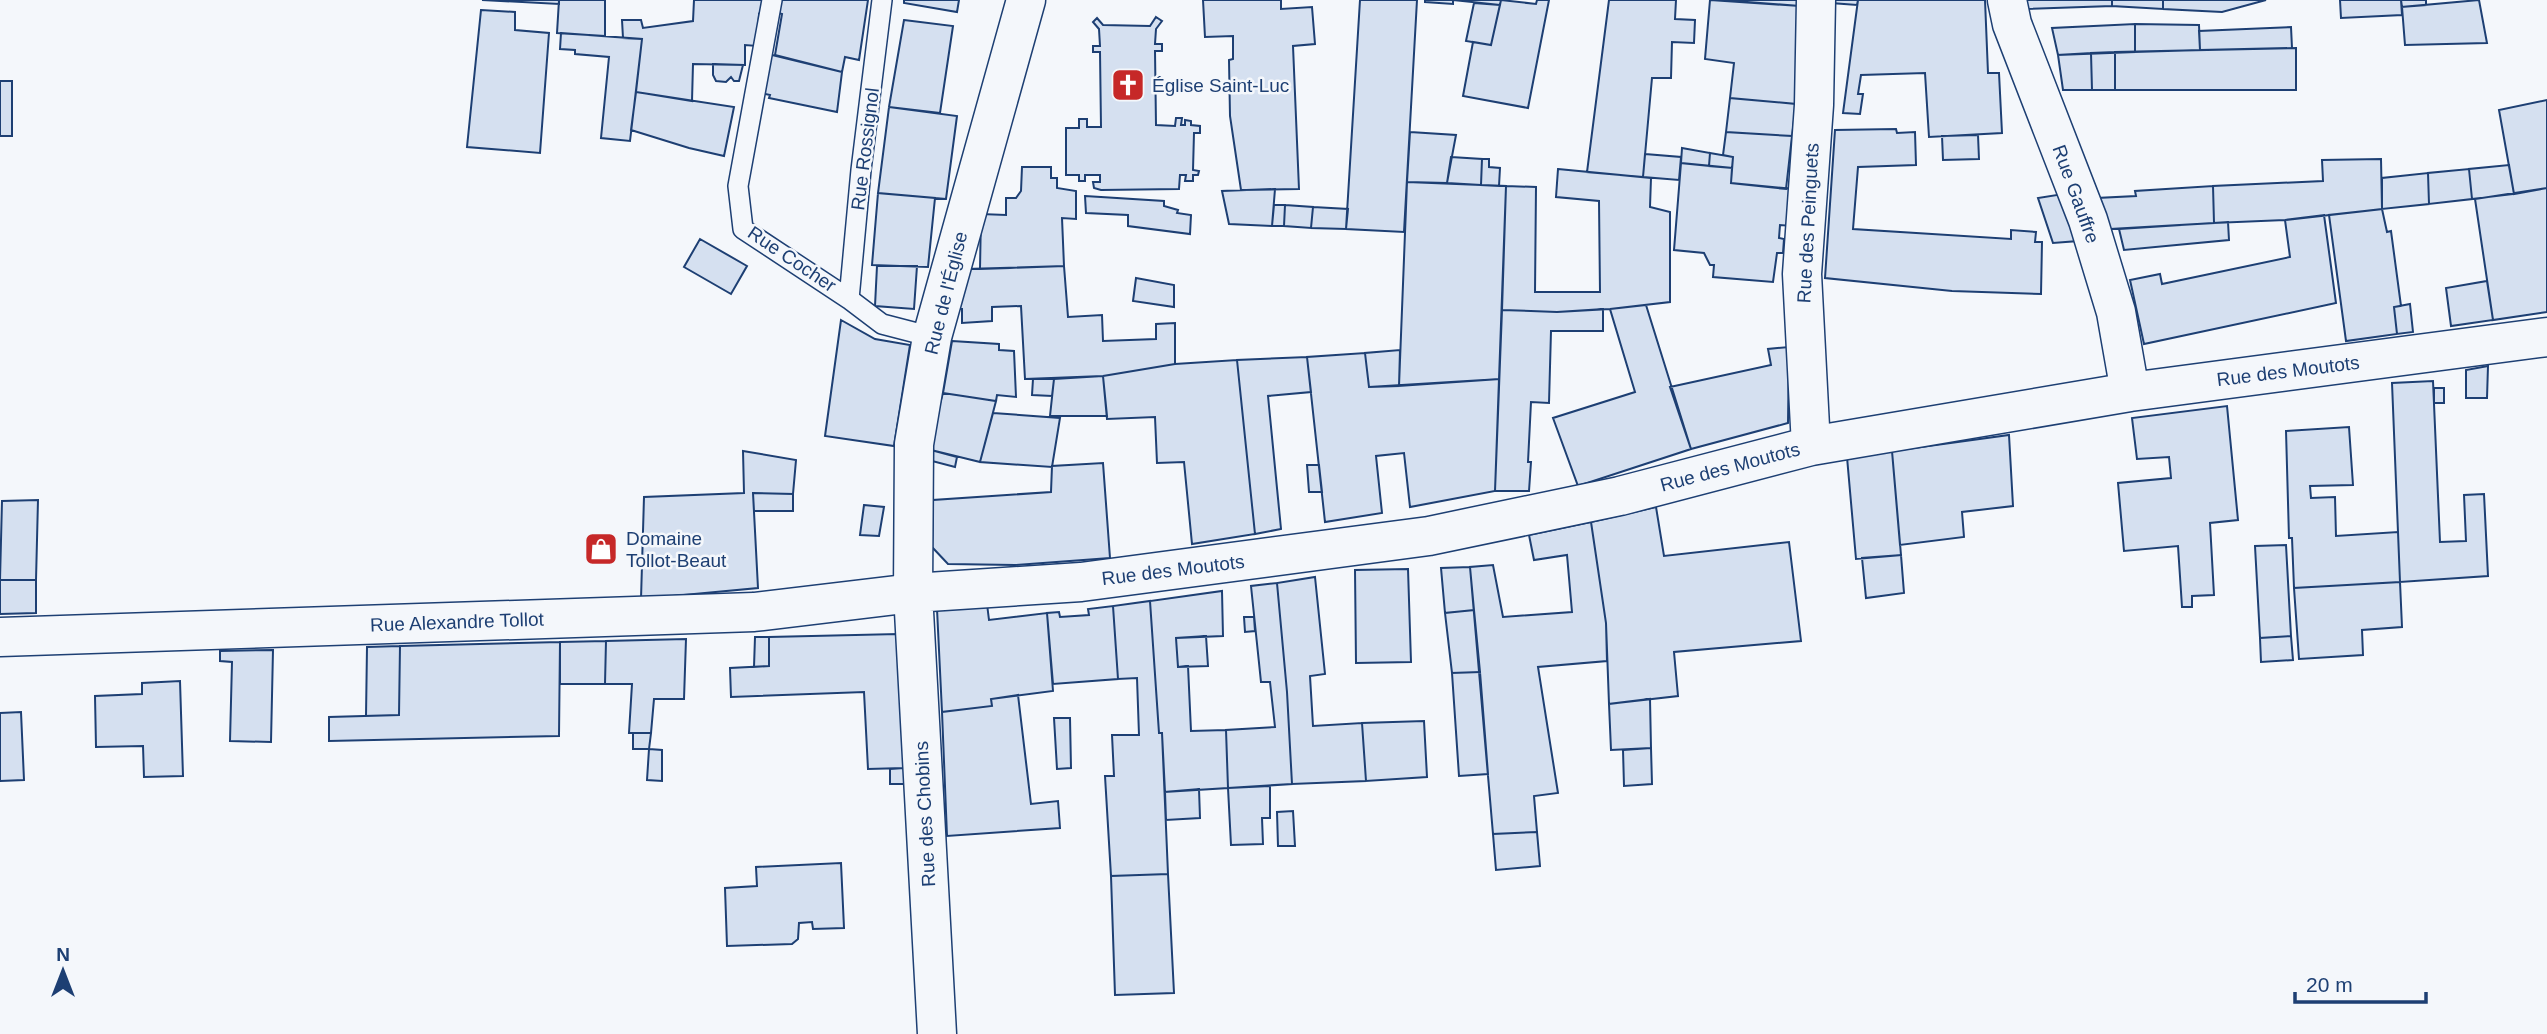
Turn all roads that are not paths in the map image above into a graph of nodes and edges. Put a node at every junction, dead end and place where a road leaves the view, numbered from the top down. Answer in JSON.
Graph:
{"nodes":[{"id":1,"x":772,"y":0,"type":"edge"},
{"id":2,"x":882,"y":0,"type":"edge"},
{"id":3,"x":1026,"y":0,"type":"edge"},
{"id":4,"x":1816,"y":0,"type":"edge"},
{"id":5,"x":2007,"y":0,"type":"edge"},
{"id":6,"x":849,"y":299,"type":"junction"},
{"id":7,"x":932,"y":337,"type":"junction"},
{"id":8,"x":2547,"y":337,"type":"edge"},
{"id":9,"x":2130,"y":392,"type":"junction"},
{"id":10,"x":1811,"y":446,"type":"junction"},
{"id":11,"x":913,"y":593,"type":"junction"},
{"id":12,"x":0,"y":637,"type":"edge"},
{"id":13,"x":937,"y":1034,"type":"edge"}],
"edges":[{"from":1,"to":6,"type":"lane","name":"Rue Cocher"},
{"from":2,"to":6,"type":"lane","name":"Rue Rossignol"},
{"from":3,"to":7,"type":"street","name":"Rue de l'Église"},
{"from":4,"to":10,"type":"street","name":"Rue des Peinguets"},
{"from":5,"to":9,"type":"street","name":"Rue Gauffre"},
{"from":6,"to":7,"type":"lane","name":"Rue Cocher"},
{"from":7,"to":11,"type":"street","name":"Rue de l'Église"},
{"from":8,"to":9,"type":"street","name":"Rue des Moutots"},
{"from":9,"to":10,"type":"street","name":"Rue des Moutots"},
{"from":10,"to":11,"type":"street","name":"Rue des Moutots"},
{"from":11,"to":12,"type":"street","name":"Rue Alexandre Tollot"},
{"from":11,"to":13,"type":"street","name":"Rue des Chobins"}]}
